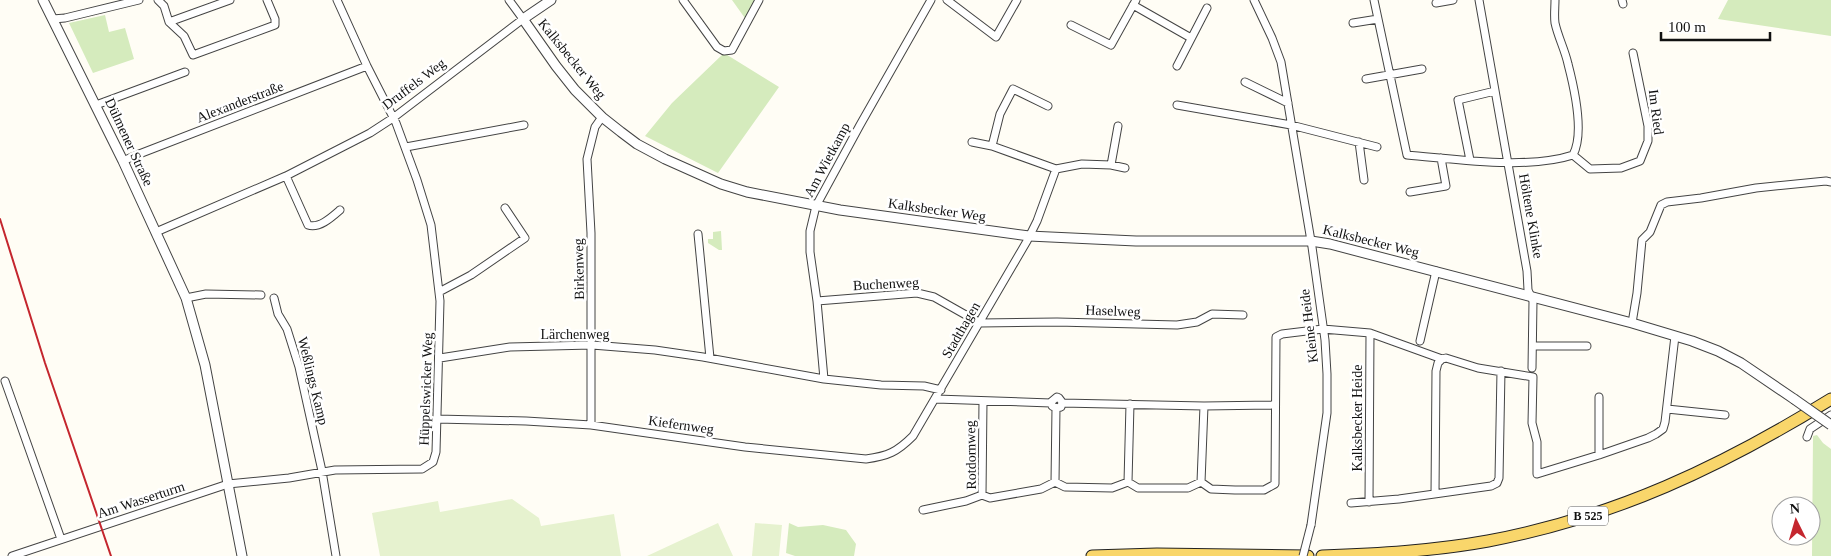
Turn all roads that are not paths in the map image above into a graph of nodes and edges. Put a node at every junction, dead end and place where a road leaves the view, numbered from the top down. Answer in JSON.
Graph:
{"nodes":[{"id":1,"x":43,"y":0,"type":"edge"},
{"id":2,"x":139,"y":0,"type":"edge"},
{"id":3,"x":158,"y":0,"type":"edge"},
{"id":4,"x":230,"y":0,"type":"edge"},
{"id":5,"x":267,"y":0,"type":"edge"},
{"id":6,"x":337,"y":0,"type":"edge"},
{"id":7,"x":509,"y":0,"type":"edge"},
{"id":8,"x":551,"y":0,"type":"edge"},
{"id":9,"x":683,"y":0,"type":"edge"},
{"id":10,"x":759,"y":0,"type":"edge"},
{"id":11,"x":931,"y":0,"type":"edge"},
{"id":12,"x":946,"y":0,"type":"edge"},
{"id":13,"x":1017,"y":0,"type":"edge"},
{"id":14,"x":1254,"y":0,"type":"edge"},
{"id":15,"x":1374,"y":0,"type":"edge"},
{"id":16,"x":1453,"y":0,"type":"edge"},
{"id":17,"x":1479,"y":0,"type":"edge"},
{"id":18,"x":1555,"y":0,"type":"edge"},
{"id":19,"x":1134,"y":2,"type":"edge"},
{"id":20,"x":1436,"y":3,"type":"dead end"},
{"id":21,"x":1207,"y":8,"type":"dead end"},
{"id":22,"x":53,"y":19,"type":"junction"},
{"id":23,"x":523,"y":19,"type":"junction"},
{"id":24,"x":1378,"y":19,"type":"junction"},
{"id":25,"x":169,"y":22,"type":"junction"},
{"id":26,"x":1353,"y":23,"type":"dead end"},
{"id":27,"x":1071,"y":25,"type":"dead end"},
{"id":28,"x":1191,"y":38,"type":"junction"},
{"id":29,"x":1633,"y":53,"type":"dead end"},
{"id":30,"x":367,"y":66,"type":"junction"},
{"id":31,"x":1177,"y":66,"type":"dead end"},
{"id":32,"x":1422,"y":69,"type":"dead end"},
{"id":33,"x":185,"y":72,"type":"dead end"},
{"id":34,"x":1390,"y":76,"type":"junction"},
{"id":35,"x":1366,"y":79,"type":"dead end"},
{"id":36,"x":1245,"y":82,"type":"dead end"},
{"id":37,"x":1495,"y":91,"type":"junction"},
{"id":38,"x":1288,"y":103,"type":"junction"},
{"id":39,"x":1177,"y":104,"type":"dead end"},
{"id":40,"x":96,"y":105,"type":"junction"},
{"id":41,"x":1048,"y":106,"type":"dead end"},
{"id":42,"x":602,"y":117,"type":"junction"},
{"id":43,"x":393,"y":118,"type":"junction"},
{"id":44,"x":524,"y":125,"type":"dead end"},
{"id":45,"x":1291,"y":125,"type":"junction"},
{"id":46,"x":1118,"y":126,"type":"dead end"},
{"id":47,"x":972,"y":142,"type":"dead end"},
{"id":48,"x":1359,"y":142,"type":"junction"},
{"id":49,"x":992,"y":146,"type":"junction"},
{"id":50,"x":406,"y":147,"type":"junction"},
{"id":51,"x":1377,"y":148,"type":"dead end"},
{"id":52,"x":1573,"y":155,"type":"junction"},
{"id":53,"x":1441,"y":158,"type":"junction"},
{"id":54,"x":1470,"y":160,"type":"junction"},
{"id":55,"x":123,"y":161,"type":"junction"},
{"id":56,"x":1509,"y":162,"type":"junction"},
{"id":57,"x":1111,"y":165,"type":"junction"},
{"id":58,"x":1125,"y":168,"type":"dead end"},
{"id":59,"x":1056,"y":169,"type":"junction"},
{"id":60,"x":286,"y":176,"type":"junction"},
{"id":61,"x":1364,"y":180,"type":"dead end"},
{"id":62,"x":1831,"y":182,"type":"edge"},
{"id":63,"x":1410,"y":192,"type":"dead end"},
{"id":64,"x":816,"y":206,"type":"junction"},
{"id":65,"x":505,"y":208,"type":"dead end"},
{"id":66,"x":340,"y":210,"type":"dead end"},
{"id":67,"x":156,"y":232,"type":"junction"},
{"id":68,"x":698,"y":234,"type":"dead end"},
{"id":69,"x":1029,"y":236,"type":"junction"},
{"id":70,"x":1311,"y":241,"type":"junction"},
{"id":71,"x":1436,"y":272,"type":"junction"},
{"id":72,"x":439,"y":292,"type":"junction"},
{"id":73,"x":261,"y":295,"type":"dead end"},
{"id":74,"x":1531,"y":296,"type":"junction"},
{"id":75,"x":186,"y":298,"type":"junction"},
{"id":76,"x":274,"y":298,"type":"dead end"},
{"id":77,"x":817,"y":302,"type":"junction"},
{"id":78,"x":1243,"y":315,"type":"dead end"},
{"id":79,"x":980,"y":322,"type":"junction"},
{"id":80,"x":1632,"y":323,"type":"junction"},
{"id":81,"x":1323,"y":329,"type":"junction"},
{"id":82,"x":1370,"y":333,"type":"junction"},
{"id":83,"x":1675,"y":336,"type":"junction"},
{"id":84,"x":1420,"y":341,"type":"dead end"},
{"id":85,"x":592,"y":345,"type":"junction"},
{"id":86,"x":1533,"y":346,"type":"junction"},
{"id":87,"x":1587,"y":346,"type":"dead end"},
{"id":88,"x":440,"y":358,"type":"junction"},
{"id":89,"x":710,"y":358,"type":"junction"},
{"id":90,"x":1442,"y":359,"type":"junction"},
{"id":91,"x":1532,"y":368,"type":"dead end"},
{"id":92,"x":1501,"y":371,"type":"junction"},
{"id":93,"x":824,"y":379,"type":"junction"},
{"id":94,"x":5,"y":382,"type":"dead end"},
{"id":95,"x":941,"y":390,"type":"junction"},
{"id":96,"x":1599,"y":397,"type":"dead end"},
{"id":97,"x":936,"y":399,"type":"junction"},
{"id":98,"x":1831,"y":399,"type":"edge"},
{"id":99,"x":983,"y":401,"type":"junction"},
{"id":100,"x":1130,"y":404,"type":"junction"},
{"id":101,"x":1056,"y":405,"type":"junction"},
{"id":102,"x":1275,"y":405,"type":"junction"},
{"id":103,"x":1204,"y":406,"type":"junction"},
{"id":104,"x":1667,"y":410,"type":"junction"},
{"id":105,"x":1725,"y":415,"type":"dead end"},
{"id":106,"x":1831,"y":415,"type":"edge"},
{"id":107,"x":437,"y":419,"type":"junction"},
{"id":108,"x":591,"y":425,"type":"junction"},
{"id":109,"x":1831,"y":425,"type":"edge"},
{"id":110,"x":913,"y":436,"type":"joint"},
{"id":111,"x":1807,"y":437,"type":"dead end"},
{"id":112,"x":1599,"y":455,"type":"junction"},
{"id":113,"x":322,"y":472,"type":"junction"},
{"id":114,"x":1055,"y":482,"type":"junction"},
{"id":115,"x":1128,"y":482,"type":"junction"},
{"id":116,"x":1202,"y":482,"type":"junction"},
{"id":117,"x":228,"y":484,"type":"junction"},
{"id":118,"x":1435,"y":494,"type":"junction"},
{"id":119,"x":982,"y":495,"type":"junction"},
{"id":120,"x":1369,"y":502,"type":"junction"},
{"id":121,"x":1351,"y":503,"type":"dead end"},
{"id":122,"x":922,"y":510,"type":"dead end"},
{"id":123,"x":61,"y":539,"type":"junction"},
{"id":124,"x":12,"y":556,"type":"edge"},
{"id":125,"x":242,"y":556,"type":"edge"},
{"id":126,"x":336,"y":556,"type":"edge"},
{"id":127,"x":1092,"y":556,"type":"edge"},
{"id":128,"x":1303,"y":556,"type":"edge"},
{"id":129,"x":1308,"y":556,"type":"edge"},
{"id":130,"x":1322,"y":556,"type":"edge"}],
"edges":[{"from":1,"to":22,"type":"street","name":"Dülmener Straße"},
{"from":2,"to":22,"type":"street"},
{"from":3,"to":25,"type":"street"},
{"from":4,"to":25,"type":"street"},
{"from":5,"to":25,"type":"street"},
{"from":6,"to":30,"type":"street","name":"Hüppelswicker Weg"},
{"from":7,"to":23,"type":"street","name":"Kalksbecker Weg"},
{"from":8,"to":23,"type":"street","name":"Druffels Weg"},
{"from":9,"to":10,"type":"street"},
{"from":11,"to":64,"type":"street","name":"Am Wietkamp"},
{"from":12,"to":13,"type":"street"},
{"from":14,"to":38,"type":"street","name":"Kleine Heide"},
{"from":15,"to":24,"type":"street"},
{"from":16,"to":20,"type":"street"},
{"from":17,"to":37,"type":"street","name":"Höltene Klinke"},
{"from":18,"to":52,"type":"street"},
{"from":19,"to":27,"type":"street"},
{"from":19,"to":28,"type":"street"},
{"from":21,"to":28,"type":"street"},
{"from":22,"to":40,"type":"street","name":"Dülmener Straße"},
{"from":23,"to":42,"type":"street","name":"Kalksbecker Weg"},
{"from":23,"to":43,"type":"street","name":"Druffels Weg"},
{"from":24,"to":26,"type":"street"},
{"from":24,"to":34,"type":"street"},
{"from":28,"to":31,"type":"street"},
{"from":29,"to":52,"type":"street","name":"Im Ried"},
{"from":30,"to":43,"type":"street","name":"Hüppelswicker Weg"},
{"from":30,"to":55,"type":"street","name":"Alexanderstraße"},
{"from":32,"to":34,"type":"street"},
{"from":33,"to":40,"type":"street"},
{"from":34,"to":35,"type":"street"},
{"from":34,"to":53,"type":"street"},
{"from":36,"to":38,"type":"street"},
{"from":37,"to":54,"type":"street"},
{"from":37,"to":56,"type":"street","name":"Höltene Klinke"},
{"from":38,"to":45,"type":"street","name":"Kleine Heide"},
{"from":39,"to":45,"type":"street"},
{"from":40,"to":55,"type":"street","name":"Dülmener Straße"},
{"from":41,"to":49,"type":"street"},
{"from":42,"to":64,"type":"street","name":"Kalksbecker Weg"},
{"from":42,"to":85,"type":"street","name":"Birkenweg"},
{"from":43,"to":50,"type":"street","name":"Hüppelswicker Weg"},
{"from":43,"to":60,"type":"street","name":"Druffels Weg"},
{"from":44,"to":50,"type":"street"},
{"from":45,"to":48,"type":"street"},
{"from":45,"to":70,"type":"street","name":"Kleine Heide"},
{"from":46,"to":57,"type":"street"},
{"from":47,"to":49,"type":"street"},
{"from":48,"to":51,"type":"street"},
{"from":48,"to":61,"type":"street"},
{"from":49,"to":59,"type":"street"},
{"from":50,"to":72,"type":"street","name":"Hüppelswicker Weg"},
{"from":52,"to":56,"type":"street"},
{"from":53,"to":54,"type":"street"},
{"from":53,"to":63,"type":"street"},
{"from":54,"to":56,"type":"street"},
{"from":55,"to":67,"type":"street","name":"Dülmener Straße"},
{"from":56,"to":74,"type":"street","name":"Höltene Klinke"},
{"from":57,"to":58,"type":"street"},
{"from":57,"to":59,"type":"street"},
{"from":59,"to":69,"type":"street","name":"Stadthagen"},
{"from":60,"to":66,"type":"street"},
{"from":60,"to":67,"type":"street","name":"Druffels Weg"},
{"from":62,"to":80,"type":"street"},
{"from":64,"to":69,"type":"street","name":"Kalksbecker Weg"},
{"from":64,"to":77,"type":"street","name":"Am Wietkamp"},
{"from":65,"to":72,"type":"street"},
{"from":67,"to":75,"type":"street","name":"Dülmener Straße"},
{"from":68,"to":89,"type":"street"},
{"from":69,"to":70,"type":"street","name":"Kalksbecker Weg"},
{"from":69,"to":79,"type":"street","name":"Stadthagen"},
{"from":70,"to":71,"type":"street","name":"Kalksbecker Weg"},
{"from":70,"to":81,"type":"street","name":"Kleine Heide"},
{"from":71,"to":74,"type":"street","name":"Kalksbecker Weg"},
{"from":71,"to":84,"type":"street"},
{"from":72,"to":88,"type":"street","name":"Hüppelswicker Weg"},
{"from":73,"to":75,"type":"street"},
{"from":74,"to":80,"type":"street","name":"Kalksbecker Weg"},
{"from":74,"to":86,"type":"street","name":"Höltene Klinke"},
{"from":75,"to":117,"type":"street","name":"Dülmener Straße"},
{"from":76,"to":113,"type":"street","name":"Weßlings Kamp"},
{"from":77,"to":79,"type":"street","name":"Buchenweg"},
{"from":77,"to":93,"type":"street","name":"Am Wietkamp"},
{"from":78,"to":79,"type":"street","name":"Haselweg"},
{"from":79,"to":95,"type":"street","name":"Stadthagen"},
{"from":80,"to":83,"type":"street","name":"Kalksbecker Weg"},
{"from":81,"to":82,"type":"street"},
{"from":81,"to":102,"type":"street"},
{"from":81,"to":128,"type":"street","name":"Kleine Heide","bridge":true},
{"from":82,"to":90,"type":"street"},
{"from":82,"to":120,"type":"street","name":"Kalksbecker Heide"},
{"from":83,"to":104,"type":"street"},
{"from":83,"to":109,"type":"street","name":"Kalksbecker Weg","bridge":true},
{"from":85,"to":88,"type":"street","name":"Lärchenweg"},
{"from":85,"to":89,"type":"street","name":"Lärchenweg"},
{"from":85,"to":108,"type":"street","name":"Birkenweg"},
{"from":86,"to":87,"type":"street"},
{"from":86,"to":91,"type":"street","name":"Höltene Klinke"},
{"from":88,"to":107,"type":"street","name":"Hüppelswicker Weg"},
{"from":89,"to":93,"type":"street","name":"Lärchenweg"},
{"from":90,"to":92,"type":"street"},
{"from":90,"to":118,"type":"street"},
{"from":92,"to":112,"type":"street"},
{"from":92,"to":118,"type":"street"},
{"from":93,"to":95,"type":"street","name":"Lärchenweg"},
{"from":94,"to":123,"type":"street"},
{"from":95,"to":97,"type":"street","name":"Stadthagen"},
{"from":96,"to":112,"type":"street"},
{"from":97,"to":99,"type":"street","name":"Rotdornweg"},
{"from":97,"to":110,"type":"street","name":"Stadthagen"},
{"from":98,"to":130,"type":"main road","number":"B 525"},
{"from":99,"to":101,"type":"street","name":"Rotdornweg"},
{"from":99,"to":119,"type":"street","name":"Rotdornweg"},
{"from":100,"to":101,"type":"street","name":"Rotdornweg"},
{"from":100,"to":103,"type":"street","name":"Rotdornweg"},
{"from":100,"to":115,"type":"street"},
{"from":101,"to":114,"type":"street"},
{"from":102,"to":103,"type":"street","name":"Rotdornweg"},
{"from":102,"to":116,"type":"street"},
{"from":103,"to":116,"type":"street"},
{"from":104,"to":105,"type":"street"},
{"from":104,"to":112,"type":"street"},
{"from":106,"to":111,"type":"street"},
{"from":107,"to":108,"type":"street","name":"Kiefernweg"},
{"from":107,"to":113,"type":"street","name":"Hüppelswicker Weg"},
{"from":108,"to":110,"type":"street","name":"Kiefernweg"},
{"from":113,"to":117,"type":"street"},
{"from":113,"to":126,"type":"street","name":"Weßlings Kamp"},
{"from":114,"to":115,"type":"street"},
{"from":114,"to":119,"type":"street","name":"Rotdornweg"},
{"from":115,"to":116,"type":"street"},
{"from":117,"to":123,"type":"street","name":"Am Wasserturm"},
{"from":117,"to":125,"type":"street","name":"Dülmener Straße"},
{"from":118,"to":120,"type":"street"},
{"from":119,"to":122,"type":"street"},
{"from":120,"to":121,"type":"street"},
{"from":123,"to":124,"type":"street","name":"Am Wasserturm"},
{"from":127,"to":129,"type":"main road"}]}
